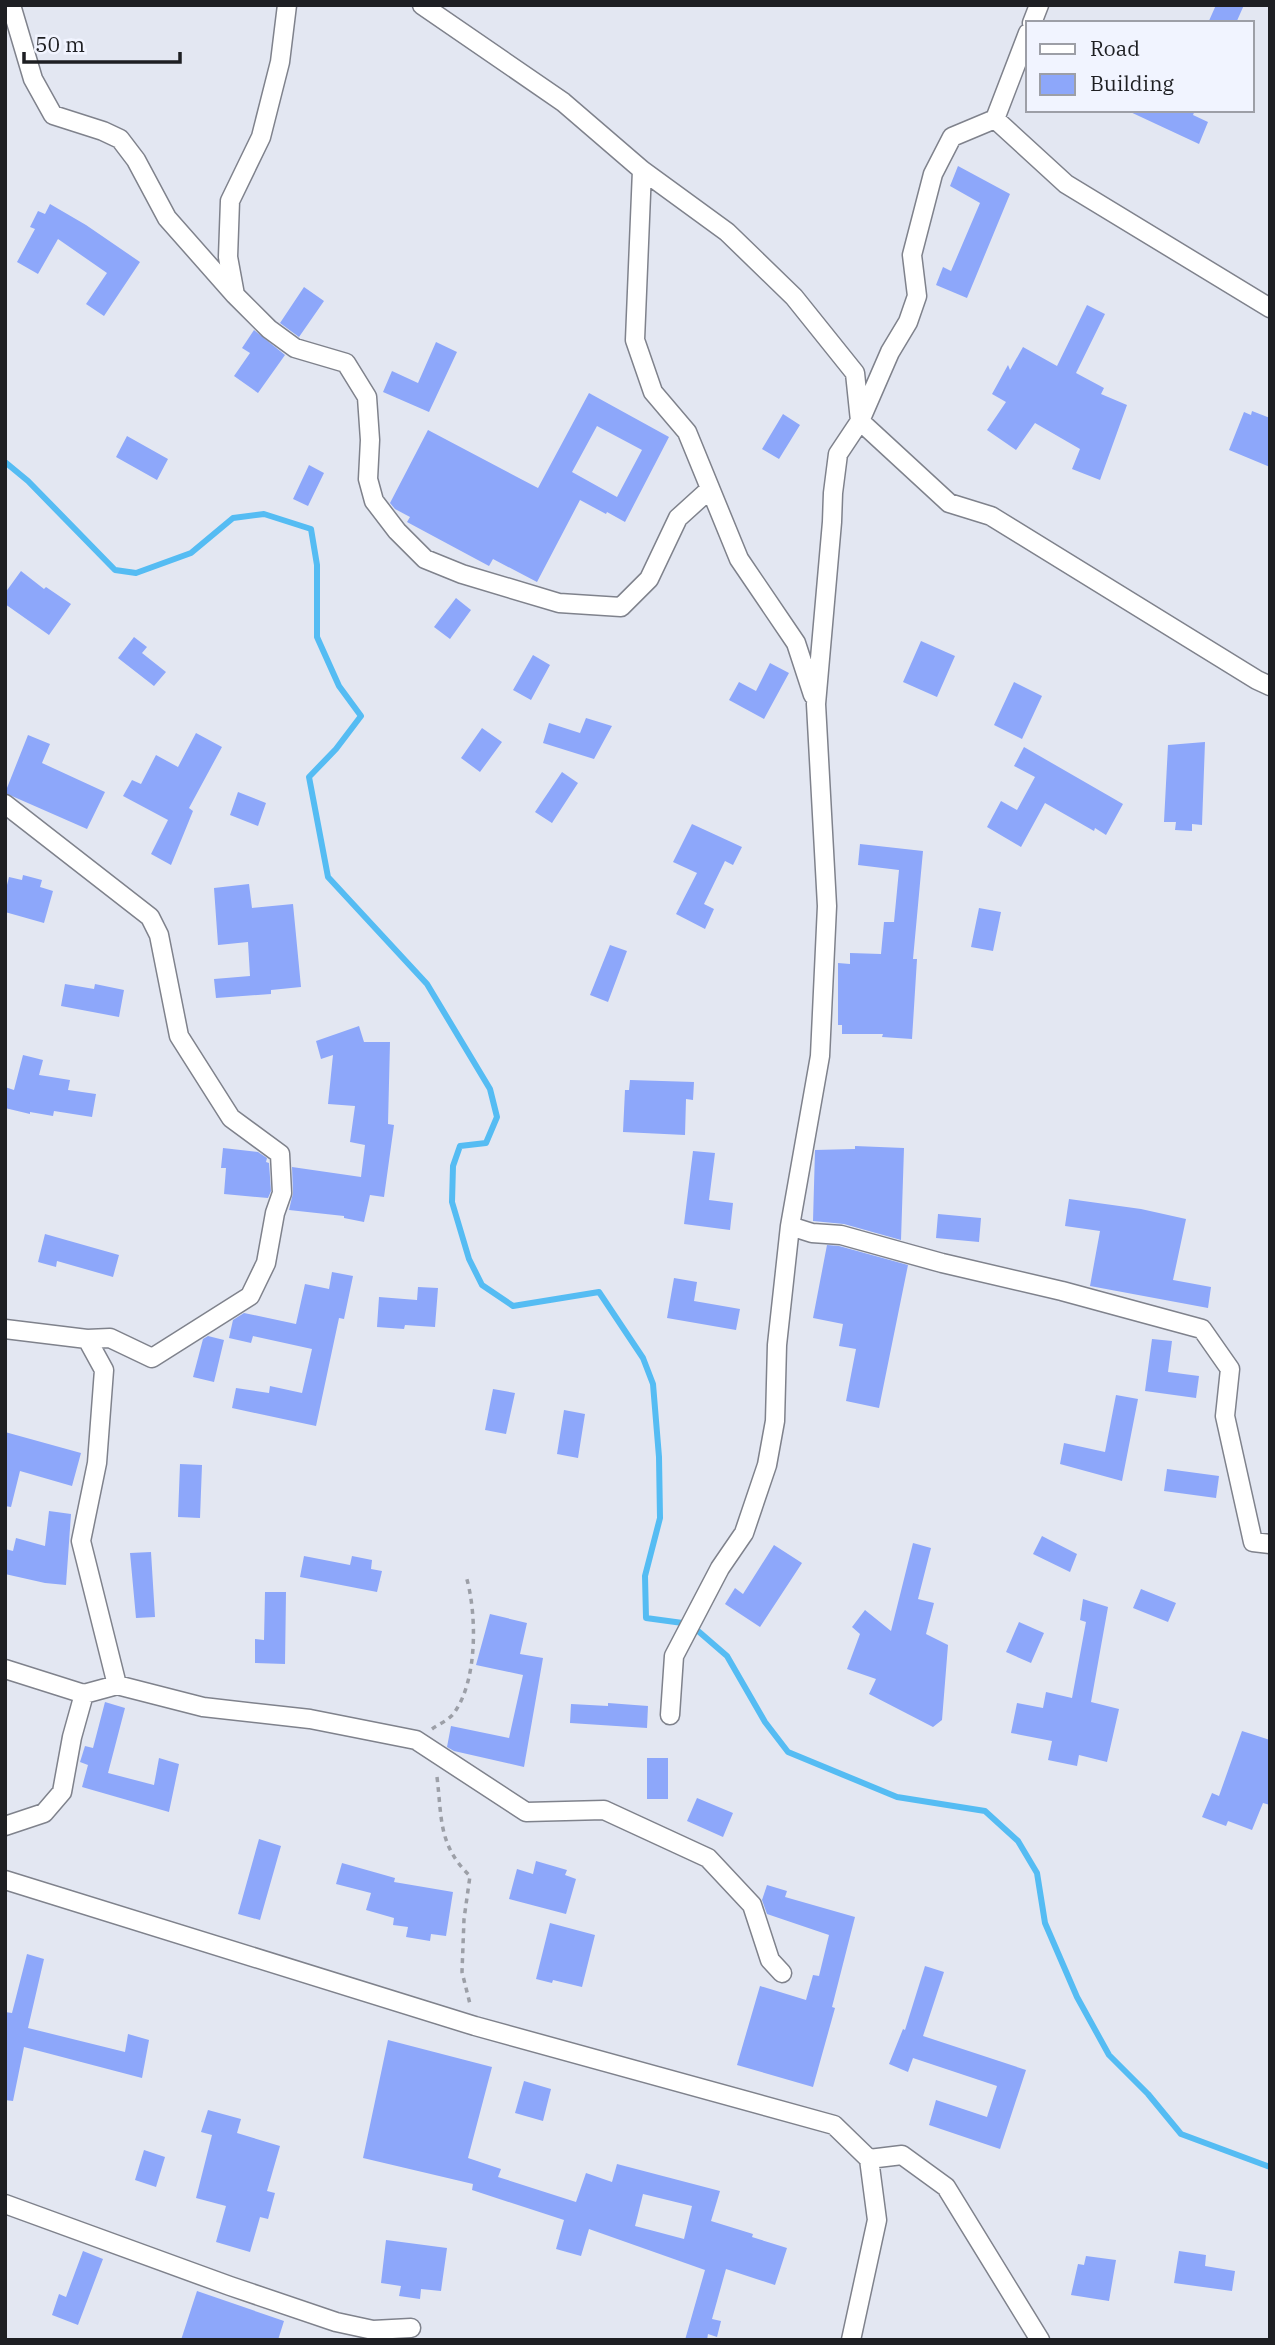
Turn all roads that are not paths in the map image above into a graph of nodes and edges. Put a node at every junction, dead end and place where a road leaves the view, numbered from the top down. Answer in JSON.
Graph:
{"nodes":[{"id":1,"x":11,"y":5,"type":"edge"},
{"id":2,"x":287,"y":5,"type":"edge"},
{"id":3,"x":422,"y":5,"type":"edge"},
{"id":4,"x":1026,"y":38,"type":"edge"},
{"id":5,"x":995,"y":119,"type":"junction"},
{"id":6,"x":642,"y":170,"type":"junction"},
{"id":7,"x":235,"y":295,"type":"junction"},
{"id":8,"x":1270,"y":308,"type":"edge"},
{"id":9,"x":860,"y":421,"type":"junction"},
{"id":10,"x":710,"y":489,"type":"junction"},
{"id":11,"x":1270,"y":686,"type":"edge"},
{"id":12,"x":816,"y":704,"type":"junction"},
{"id":13,"x":5,"y":804,"type":"edge"},
{"id":14,"x":790,"y":1226,"type":"junction"},
{"id":15,"x":5,"y":1329,"type":"edge"},
{"id":16,"x":87,"y":1339,"type":"junction"},
{"id":17,"x":1270,"y":1544,"type":"edge"},
{"id":18,"x":5,"y":1669,"type":"edge"},
{"id":19,"x":117,"y":1685,"type":"junction"},
{"id":20,"x":84,"y":1694,"type":"junction"},
{"id":21,"x":670,"y":1714,"type":"dead end"},
{"id":22,"x":5,"y":1826,"type":"edge"},
{"id":23,"x":5,"y":1880,"type":"edge"},
{"id":24,"x":782,"y":1973,"type":"dead end"},
{"id":25,"x":869,"y":2159,"type":"junction"},
{"id":26,"x":5,"y":2204,"type":"edge"},
{"id":27,"x":411,"y":2328,"type":"dead end"},
{"id":28,"x":851,"y":2340,"type":"edge"},
{"id":29,"x":1040,"y":2340,"type":"edge"}],
"edges":[{"from":1,"to":7,"type":"street"},
{"from":2,"to":7,"type":"street"},
{"from":3,"to":6,"type":"street"},
{"from":4,"to":5,"type":"street"},
{"from":5,"to":8,"type":"street"},
{"from":5,"to":9,"type":"street"},
{"from":6,"to":9,"type":"street"},
{"from":6,"to":10,"type":"street"},
{"from":7,"to":10,"type":"street"},
{"from":9,"to":11,"type":"street"},
{"from":9,"to":12,"type":"street"},
{"from":10,"to":12,"type":"street"},
{"from":12,"to":14,"type":"street"},
{"from":13,"to":16,"type":"street"},
{"from":14,"to":17,"type":"street"},
{"from":14,"to":21,"type":"street"},
{"from":15,"to":16,"type":"street"},
{"from":16,"to":19,"type":"street"},
{"from":18,"to":20,"type":"street"},
{"from":19,"to":20,"type":"street"},
{"from":19,"to":24,"type":"street"},
{"from":20,"to":22,"type":"street"},
{"from":23,"to":25,"type":"street"},
{"from":25,"to":28,"type":"street"},
{"from":25,"to":29,"type":"street"},
{"from":26,"to":27,"type":"street"}]}
